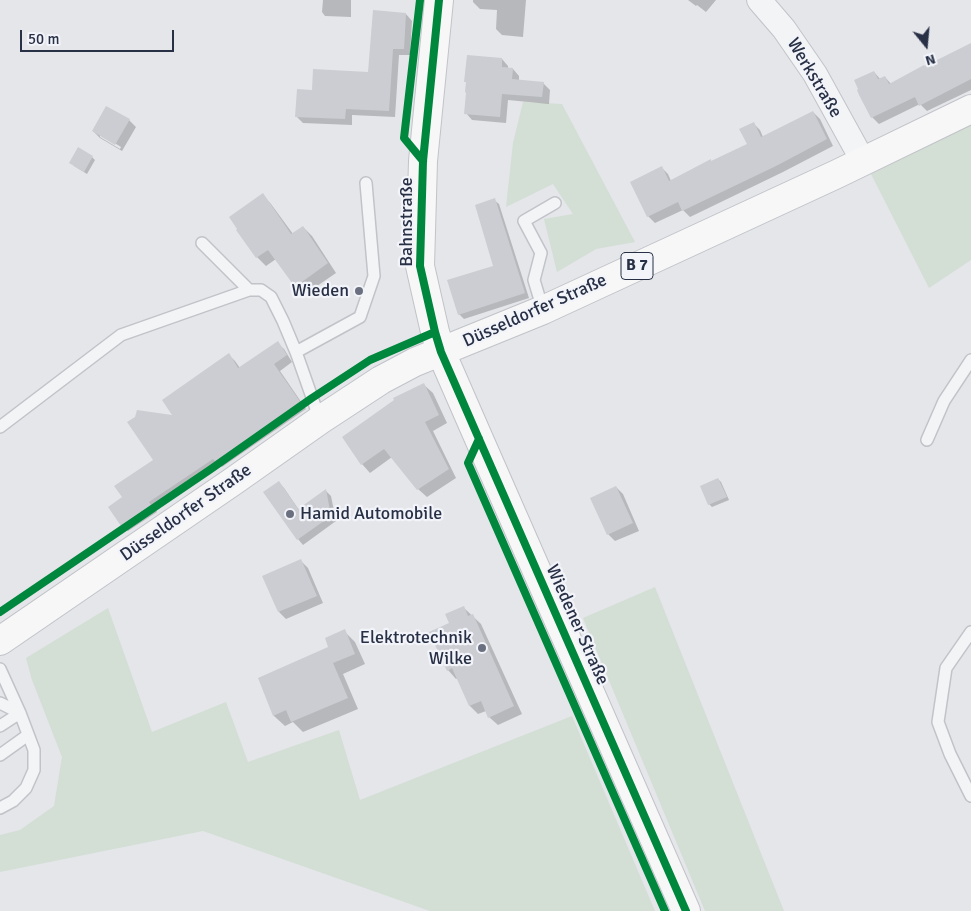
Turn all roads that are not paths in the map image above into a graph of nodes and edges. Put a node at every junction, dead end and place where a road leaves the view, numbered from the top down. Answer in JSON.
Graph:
{"nodes":[{"id":1,"x":439,"y":0,"type":"edge"},
{"id":2,"x":759,"y":0,"type":"edge"},
{"id":3,"x":971,"y":109,"type":"edge"},
{"id":4,"x":863,"y":161,"type":"junction"},
{"id":5,"x":366,"y":183,"type":"dead end"},
{"id":6,"x":555,"y":203,"type":"dead end"},
{"id":7,"x":202,"y":243,"type":"dead end"},
{"id":8,"x":248,"y":290,"type":"junction"},
{"id":9,"x":543,"y":310,"type":"junction"},
{"id":10,"x":296,"y":352,"type":"junction"},
{"id":11,"x":441,"y":352,"type":"junction"},
{"id":12,"x":971,"y":360,"type":"edge"},
{"id":13,"x":320,"y":420,"type":"junction"},
{"id":14,"x":0,"y":427,"type":"edge"},
{"id":15,"x":927,"y":440,"type":"dead end"},
{"id":16,"x":971,"y":632,"type":"edge"},
{"id":17,"x":0,"y":641,"type":"edge"},
{"id":18,"x":0,"y":669,"type":"edge"},
{"id":19,"x":0,"y":704,"type":"edge"},
{"id":20,"x":20,"y":713,"type":"junction"},
{"id":21,"x":0,"y":726,"type":"edge"},
{"id":22,"x":28,"y":735,"type":"junction"},
{"id":23,"x":0,"y":755,"type":"edge"},
{"id":24,"x":971,"y":796,"type":"edge"},
{"id":25,"x":0,"y":808,"type":"edge"},
{"id":26,"x":686,"y":911,"type":"edge"}],
"edges":[{"from":1,"to":11,"type":"main road","name":"Bahnstraße"},
{"from":2,"to":4,"type":"street","name":"Werkstraße"},
{"from":3,"to":4,"type":"main road","name":"Düsseldorfer Straße","number":"B 7"},
{"from":4,"to":9,"type":"main road","name":"Düsseldorfer Straße","number":"B 7"},
{"from":5,"to":10,"type":"lane"},
{"from":6,"to":9,"type":"lane"},
{"from":7,"to":8,"type":"lane"},
{"from":8,"to":10,"type":"lane"},
{"from":8,"to":14,"type":"lane"},
{"from":9,"to":11,"type":"main road","name":"Düsseldorfer Straße","number":"B 7"},
{"from":10,"to":13,"type":"lane"},
{"from":11,"to":13,"type":"main road","name":"Düsseldorfer Straße","number":"B 7"},
{"from":11,"to":26,"type":"main road","name":"Wiedener Straße"},
{"from":12,"to":15,"type":"lane"},
{"from":13,"to":17,"type":"main road","name":"Düsseldorfer Straße","number":"B 7"},
{"from":16,"to":24,"type":"lane"},
{"from":18,"to":20,"type":"lane"},
{"from":19,"to":20,"type":"lane"},
{"from":20,"to":21,"type":"lane"},
{"from":20,"to":22,"type":"lane"},
{"from":22,"to":23,"type":"lane"},
{"from":22,"to":25,"type":"lane"}]}
